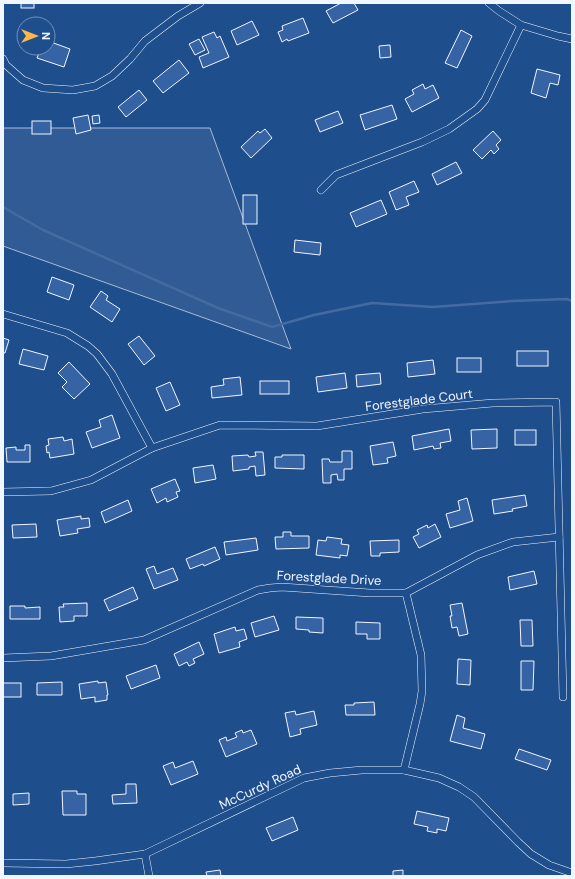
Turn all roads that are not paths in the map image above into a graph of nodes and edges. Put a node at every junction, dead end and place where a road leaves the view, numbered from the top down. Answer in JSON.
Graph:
{"nodes":[{"id":1,"x":200,"y":3,"type":"edge"},
{"id":2,"x":489,"y":3,"type":"edge"},
{"id":3,"x":521,"y":25,"type":"junction"},
{"id":4,"x":572,"y":39,"type":"edge"},
{"id":5,"x":3,"y":59,"type":"edge"},
{"id":6,"x":321,"y":190,"type":"dead end"},
{"id":7,"x":3,"y":314,"type":"edge"},
{"id":8,"x":152,"y":448,"type":"junction"},
{"id":9,"x":3,"y":492,"type":"edge"},
{"id":10,"x":559,"y":537,"type":"junction"},
{"id":11,"x":406,"y":593,"type":"junction"},
{"id":12,"x":3,"y":658,"type":"edge"},
{"id":13,"x":563,"y":698,"type":"dead end"},
{"id":14,"x":404,"y":770,"type":"junction"},
{"id":15,"x":145,"y":854,"type":"junction"},
{"id":16,"x":3,"y":863,"type":"edge"},
{"id":17,"x":572,"y":873,"type":"edge"},
{"id":18,"x":149,"y":876,"type":"edge"}],
"edges":[{"from":1,"to":5,"type":"street"},
{"from":2,"to":3,"type":"street"},
{"from":3,"to":4,"type":"street"},
{"from":3,"to":6,"type":"street"},
{"from":7,"to":8,"type":"street"},
{"from":8,"to":9,"type":"street","name":"Forestglade Court"},
{"from":8,"to":10,"type":"street","name":"Forestglade Court"},
{"from":10,"to":11,"type":"street","name":"Forestglade Drive"},
{"from":10,"to":13,"type":"street","name":"Forestglade Court"},
{"from":11,"to":12,"type":"street","name":"Forestglade Drive"},
{"from":11,"to":14,"type":"street"},
{"from":14,"to":15,"type":"street","name":"McCurdy Road"},
{"from":14,"to":17,"type":"street","name":"McCurdy Road"},
{"from":15,"to":16,"type":"street","name":"McCurdy Road"},
{"from":15,"to":18,"type":"street"}]}
